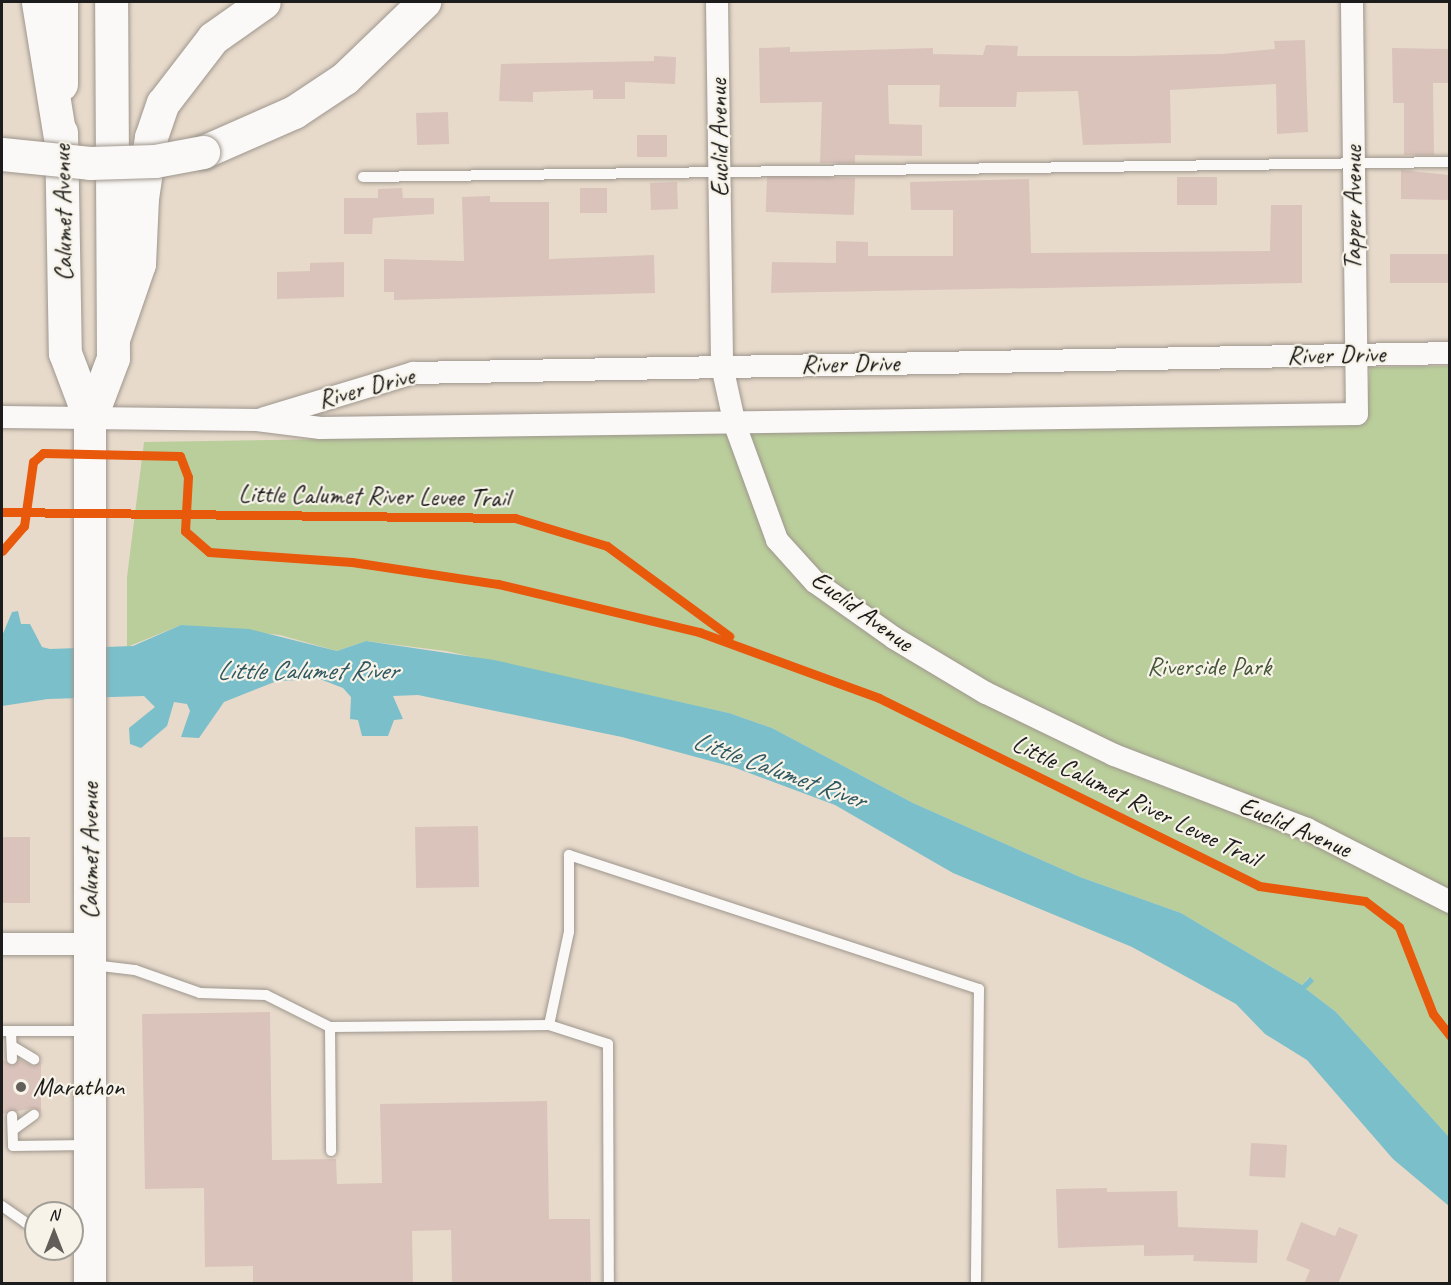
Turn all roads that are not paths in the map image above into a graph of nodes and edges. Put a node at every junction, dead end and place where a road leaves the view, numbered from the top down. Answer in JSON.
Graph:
{"nodes":[{"id":1,"x":38,"y":2,"type":"edge"},
{"id":2,"x":61,"y":2,"type":"edge"},
{"id":3,"x":111,"y":2,"type":"edge"},
{"id":4,"x":264,"y":2,"type":"edge"},
{"id":5,"x":424,"y":2,"type":"edge"},
{"id":6,"x":717,"y":2,"type":"edge"},
{"id":7,"x":1352,"y":2,"type":"edge"},
{"id":8,"x":61,"y":144,"type":"junction"},
{"id":9,"x":2,"y":154,"type":"edge"},
{"id":10,"x":1449,"y":162,"type":"edge"},
{"id":11,"x":1352,"y":163,"type":"junction"},
{"id":12,"x":720,"y":173,"type":"junction"},
{"id":13,"x":363,"y":177,"type":"dead end"},
{"id":14,"x":114,"y":336,"type":"junction"},
{"id":15,"x":1449,"y":353,"type":"edge"},
{"id":16,"x":1353,"y":355,"type":"junction"},
{"id":17,"x":723,"y":366,"type":"junction"},
{"id":18,"x":1357,"y":414,"type":"joint"},
{"id":19,"x":2,"y":417,"type":"edge"},
{"id":20,"x":90,"y":419,"type":"junction"},
{"id":21,"x":257,"y":420,"type":"junction"},
{"id":22,"x":735,"y":425,"type":"junction"},
{"id":23,"x":1449,"y":902,"type":"edge"},
{"id":24,"x":2,"y":944,"type":"edge"},
{"id":25,"x":90,"y":954,"type":"junction"},
{"id":26,"x":549,"y":1025,"type":"junction"},
{"id":27,"x":330,"y":1027,"type":"junction"},
{"id":28,"x":6,"y":1031,"type":"edge"},
{"id":29,"x":90,"y":1031,"type":"junction"},
{"id":30,"x":12,"y":1046,"type":"junction"},
{"id":31,"x":2,"y":1052,"type":"edge"},
{"id":32,"x":12,"y":1059,"type":"dead end"},
{"id":33,"x":34,"y":1059,"type":"dead end"},
{"id":34,"x":34,"y":1115,"type":"dead end"},
{"id":35,"x":12,"y":1116,"type":"dead end"},
{"id":36,"x":2,"y":1123,"type":"edge"},
{"id":37,"x":13,"y":1130,"type":"junction"},
{"id":38,"x":90,"y":1145,"type":"junction"},
{"id":39,"x":13,"y":1146,"type":"junction"},
{"id":40,"x":2,"y":1147,"type":"edge"},
{"id":41,"x":331,"y":1151,"type":"dead end"},
{"id":42,"x":83,"y":1201,"type":"edge"},
{"id":43,"x":2,"y":1206,"type":"edge"},
{"id":44,"x":24,"y":1222,"type":"edge"},
{"id":45,"x":84,"y":1243,"type":"edge"},
{"id":46,"x":90,"y":1284,"type":"edge"},
{"id":47,"x":609,"y":1284,"type":"edge"},
{"id":48,"x":976,"y":1284,"type":"edge"}],
"edges":[{"from":1,"to":8,"type":"main road"},
{"from":2,"to":8,"type":"main road","name":"Calumet Avenue"},
{"from":3,"to":14,"type":"main road","name":"Calumet Avenue"},
{"from":4,"to":14,"type":"main road"},
{"from":5,"to":9,"type":"main road","bridge":true},
{"from":6,"to":12,"type":"street","name":"Euclid Avenue"},
{"from":7,"to":11,"type":"street","name":"Tapper Avenue"},
{"from":8,"to":20,"type":"main road","name":"Calumet Avenue"},
{"from":10,"to":11,"type":"lane"},
{"from":11,"to":12,"type":"lane"},
{"from":11,"to":16,"type":"street","name":"Tapper Avenue"},
{"from":12,"to":13,"type":"lane"},
{"from":12,"to":17,"type":"street","name":"Euclid Avenue"},
{"from":14,"to":20,"type":"main road","name":"Calumet Avenue"},
{"from":15,"to":16,"type":"street","name":"River Drive"},
{"from":16,"to":17,"type":"street","name":"River Drive"},
{"from":16,"to":18,"type":"street","name":"Tapper Avenue"},
{"from":17,"to":21,"type":"street","name":"River Drive"},
{"from":17,"to":22,"type":"street","name":"Euclid Avenue"},
{"from":18,"to":22,"type":"street","name":"River Drive"},
{"from":19,"to":20,"type":"street","name":"River Drive"},
{"from":20,"to":21,"type":"street","name":"River Drive"},
{"from":20,"to":25,"type":"main road","name":"Calumet Avenue"},
{"from":21,"to":22,"type":"street","name":"River Drive"},
{"from":22,"to":23,"type":"street","name":"Euclid Avenue"},
{"from":24,"to":25,"type":"street"},
{"from":25,"to":27,"type":"lane"},
{"from":25,"to":29,"type":"main road","name":"Calumet Avenue"},
{"from":26,"to":27,"type":"lane"},
{"from":26,"to":47,"type":"lane"},
{"from":26,"to":48,"type":"lane"},
{"from":27,"to":41,"type":"lane"},
{"from":28,"to":29,"type":"lane"},
{"from":28,"to":30,"type":"lane"},
{"from":29,"to":38,"type":"main road","name":"Calumet Avenue"},
{"from":30,"to":31,"type":"lane"},
{"from":30,"to":32,"type":"lane"},
{"from":30,"to":33,"type":"lane"},
{"from":34,"to":37,"type":"lane"},
{"from":35,"to":37,"type":"lane"},
{"from":36,"to":37,"type":"lane"},
{"from":37,"to":39,"type":"lane"},
{"from":38,"to":39,"type":"lane"},
{"from":38,"to":42,"type":"main road","name":"Calumet Avenue"},
{"from":39,"to":40,"type":"lane"},
{"from":43,"to":44,"type":"lane"},
{"from":45,"to":46,"type":"main road","name":"Calumet Avenue"}]}
